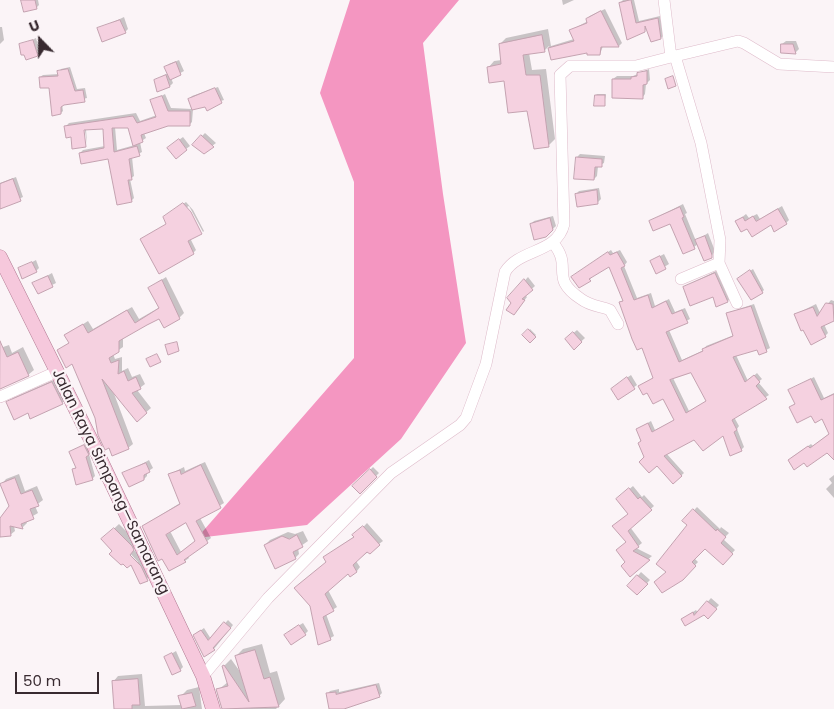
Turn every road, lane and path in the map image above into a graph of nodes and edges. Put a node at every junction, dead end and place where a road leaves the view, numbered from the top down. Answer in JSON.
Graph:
{"nodes":[{"id":1,"x":664,"y":0,"type":"edge"},
{"id":2,"x":673,"y":57,"type":"junction"},
{"id":3,"x":834,"y":67,"type":"edge"},
{"id":4,"x":553,"y":243,"type":"junction"},
{"id":5,"x":0,"y":257,"type":"edge"},
{"id":6,"x":719,"y":263,"type":"junction"},
{"id":7,"x":681,"y":279,"type":"dead end"},
{"id":8,"x":738,"y":304,"type":"dead end"},
{"id":9,"x":618,"y":324,"type":"dead end"},
{"id":10,"x":56,"y":372,"type":"junction"},
{"id":11,"x":0,"y":397,"type":"edge"},
{"id":12,"x":203,"y":676,"type":"junction"},
{"id":13,"x":213,"y":709,"type":"edge"}],
"edges":[{"from":1,"to":2,"type":"street"},
{"from":2,"to":3,"type":"street"},
{"from":2,"to":4,"type":"street"},
{"from":2,"to":6,"type":"street"},
{"from":4,"to":9,"type":"street"},
{"from":4,"to":12,"type":"street"},
{"from":5,"to":10,"type":"main road","name":"Jalan Raya Simpang—Samarang"},
{"from":6,"to":7,"type":"street"},
{"from":6,"to":8,"type":"street"},
{"from":10,"to":11,"type":"street"},
{"from":10,"to":12,"type":"main road","name":"Jalan Raya Simpang—Samarang"},
{"from":12,"to":13,"type":"main road","name":"Jalan Raya Simpang—Samarang"}]}
